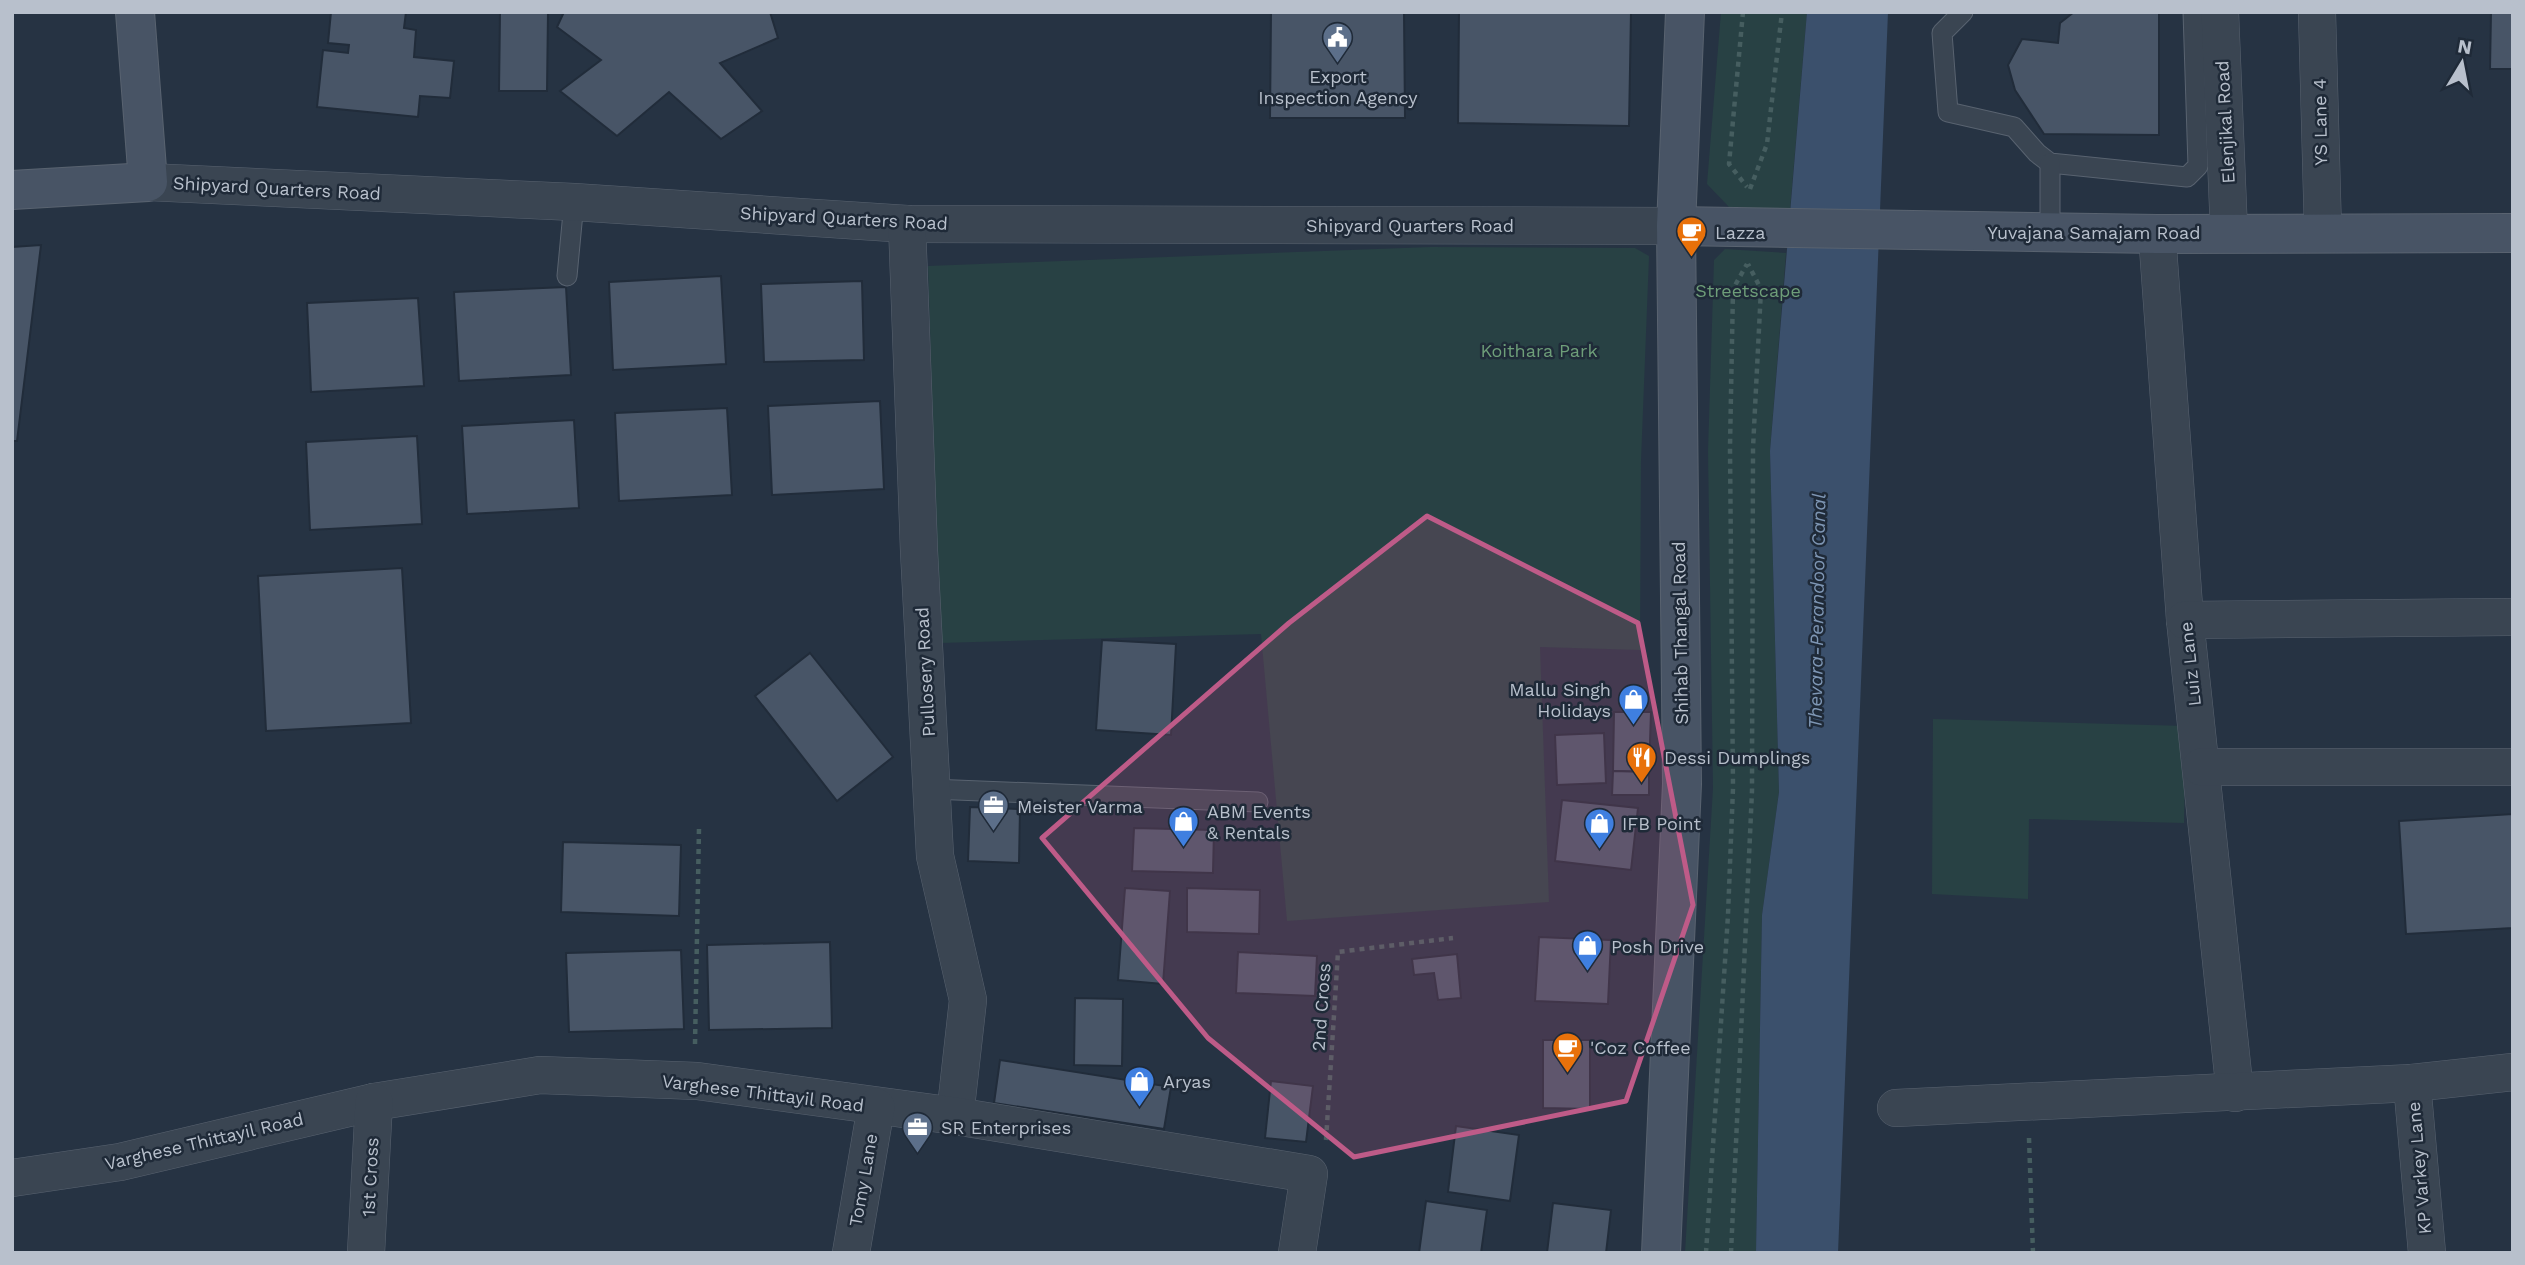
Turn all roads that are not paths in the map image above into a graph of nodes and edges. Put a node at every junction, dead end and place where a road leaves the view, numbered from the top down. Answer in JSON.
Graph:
{"nodes":[{"id":1,"x":135,"y":12,"type":"edge"},
{"id":2,"x":1685,"y":12,"type":"edge"},
{"id":3,"x":1963,"y":12,"type":"edge"},
{"id":4,"x":2193,"y":12,"type":"edge"},
{"id":5,"x":2220,"y":12,"type":"edge"},
{"id":6,"x":2317,"y":12,"type":"edge"},
{"id":7,"x":2050,"y":163,"type":"junction"},
{"id":8,"x":148,"y":182,"type":"junction"},
{"id":9,"x":12,"y":190,"type":"edge"},
{"id":10,"x":574,"y":202,"type":"junction"},
{"id":11,"x":907,"y":224,"type":"junction"},
{"id":12,"x":1676,"y":226,"type":"junction"},
{"id":13,"x":2050,"y":232,"type":"junction"},
{"id":14,"x":2230,"y":232,"type":"junction"},
{"id":15,"x":2323,"y":232,"type":"junction"},
{"id":16,"x":2513,"y":233,"type":"edge"},
{"id":17,"x":2157,"y":234,"type":"junction"},
{"id":18,"x":567,"y":276,"type":"dead end"},
{"id":19,"x":2508,"y":617,"type":"dead end"},
{"id":20,"x":2185,"y":620,"type":"junction"},
{"id":21,"x":2201,"y":767,"type":"junction"},
{"id":22,"x":2513,"y":767,"type":"edge"},
{"id":23,"x":931,"y":789,"type":"junction"},
{"id":24,"x":1258,"y":802,"type":"dead end"},
{"id":25,"x":2513,"y":1072,"type":"edge"},
{"id":26,"x":2412,"y":1083,"type":"junction"},
{"id":27,"x":2235,"y":1093,"type":"junction"},
{"id":28,"x":374,"y":1102,"type":"junction"},
{"id":29,"x":876,"y":1107,"type":"junction"},
{"id":30,"x":1896,"y":1108,"type":"dead end"},
{"id":31,"x":954,"y":1116,"type":"junction"},
{"id":32,"x":12,"y":1178,"type":"edge"},
{"id":33,"x":366,"y":1253,"type":"edge"},
{"id":34,"x":851,"y":1253,"type":"edge"},
{"id":35,"x":1297,"y":1253,"type":"edge"},
{"id":36,"x":1661,"y":1253,"type":"edge"},
{"id":37,"x":2427,"y":1253,"type":"edge"}],
"edges":[{"from":1,"to":8,"type":"street"},
{"from":2,"to":12,"type":"street","name":"Shihab Thangal Road"},
{"from":3,"to":7,"type":"lane"},
{"from":4,"to":7,"type":"lane"},
{"from":5,"to":14,"type":"street","name":"Elenjikal Road"},
{"from":6,"to":15,"type":"street","name":"YS Lane 4"},
{"from":7,"to":13,"type":"lane"},
{"from":8,"to":9,"type":"street","name":"Shipyard Quarters Road"},
{"from":8,"to":10,"type":"street","name":"Shipyard Quarters Road"},
{"from":10,"to":11,"type":"street","name":"Shipyard Quarters Road"},
{"from":10,"to":18,"type":"lane"},
{"from":11,"to":12,"type":"street","name":"Shipyard Quarters Road"},
{"from":11,"to":23,"type":"street","name":"Pullosery Road"},
{"from":12,"to":13,"type":"street","name":"Yuvajana Samajam Road"},
{"from":12,"to":36,"type":"street","name":"Shihab Thangal Road"},
{"from":13,"to":17,"type":"street","name":"Yuvajana Samajam Road"},
{"from":14,"to":15,"type":"street","name":"Yuvajana Samajam Road"},
{"from":14,"to":17,"type":"street","name":"Yuvajana Samajam Road"},
{"from":15,"to":16,"type":"street","name":"Yuvajana Samajam Road"},
{"from":17,"to":20,"type":"street","name":"Luiz Lane"},
{"from":19,"to":20,"type":"street"},
{"from":20,"to":21,"type":"street","name":"Luiz Lane"},
{"from":21,"to":22,"type":"street"},
{"from":21,"to":27,"type":"street","name":"Luiz Lane"},
{"from":23,"to":24,"type":"lane"},
{"from":23,"to":31,"type":"street","name":"Pullosery Road"},
{"from":25,"to":26,"type":"street"},
{"from":26,"to":27,"type":"street"},
{"from":26,"to":37,"type":"street","name":"KP Varkey Lane"},
{"from":27,"to":30,"type":"street"},
{"from":28,"to":29,"type":"street","name":"Varghese Thittayil Road"},
{"from":28,"to":32,"type":"street","name":"Varghese Thittayil Road"},
{"from":28,"to":33,"type":"street","name":"1st Cross"},
{"from":29,"to":31,"type":"street","name":"Varghese Thittayil Road"},
{"from":29,"to":34,"type":"street","name":"Tomy Lane"},
{"from":31,"to":35,"type":"street","name":"Varghese Thittayil Road"}]}
